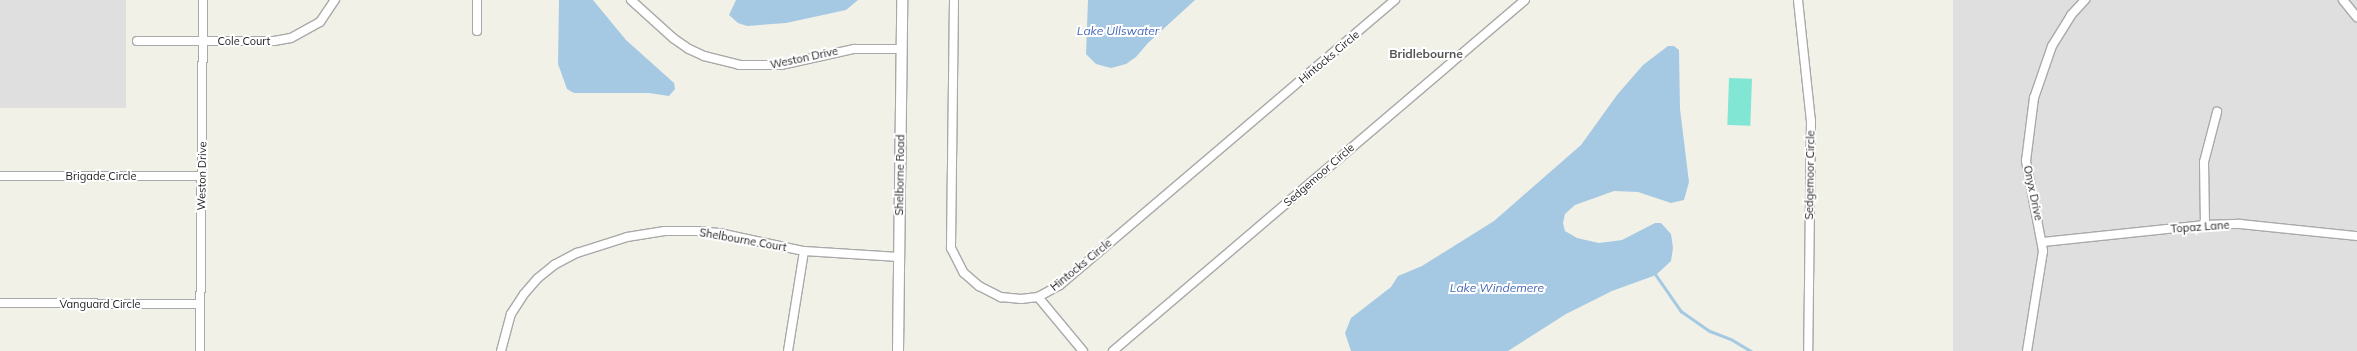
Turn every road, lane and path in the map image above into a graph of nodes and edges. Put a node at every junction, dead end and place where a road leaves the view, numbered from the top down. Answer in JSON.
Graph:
{"nodes":[{"id":1,"x":203,"y":0,"type":"edge"},
{"id":2,"x":335,"y":0,"type":"edge"},
{"id":3,"x":477,"y":0,"type":"edge"},
{"id":4,"x":631,"y":0,"type":"edge"},
{"id":5,"x":902,"y":0,"type":"edge"},
{"id":6,"x":954,"y":0,"type":"edge"},
{"id":7,"x":1395,"y":0,"type":"edge"},
{"id":8,"x":1525,"y":0,"type":"edge"},
{"id":9,"x":1798,"y":0,"type":"edge"},
{"id":10,"x":2085,"y":0,"type":"edge"},
{"id":11,"x":2343,"y":0,"type":"edge"},
{"id":12,"x":2357,"y":18,"type":"edge"},
{"id":13,"x":477,"y":31,"type":"dead end"},
{"id":14,"x":137,"y":41,"type":"dead end"},
{"id":15,"x":203,"y":41,"type":"junction"},
{"id":16,"x":901,"y":49,"type":"junction"},
{"id":17,"x":2216,"y":112,"type":"dead end"},
{"id":18,"x":0,"y":176,"type":"edge"},
{"id":19,"x":202,"y":176,"type":"junction"},
{"id":20,"x":2205,"y":225,"type":"junction"},
{"id":21,"x":2357,"y":236,"type":"edge"},
{"id":22,"x":2043,"y":242,"type":"junction"},
{"id":23,"x":804,"y":251,"type":"junction"},
{"id":24,"x":898,"y":257,"type":"junction"},
{"id":25,"x":1038,"y":297,"type":"junction"},
{"id":26,"x":0,"y":303,"type":"edge"},
{"id":27,"x":200,"y":304,"type":"junction"},
{"id":28,"x":200,"y":351,"type":"edge"},
{"id":29,"x":502,"y":351,"type":"edge"},
{"id":30,"x":788,"y":351,"type":"edge"},
{"id":31,"x":898,"y":351,"type":"edge"},
{"id":32,"x":1083,"y":351,"type":"edge"},
{"id":33,"x":1114,"y":351,"type":"edge"},
{"id":34,"x":1808,"y":351,"type":"edge"},
{"id":35,"x":2027,"y":351,"type":"edge"}],
"edges":[{"from":1,"to":15,"type":"street","name":"Weston Drive"},
{"from":2,"to":15,"type":"street","name":"Cole Court"},
{"from":3,"to":13,"type":"street"},
{"from":4,"to":16,"type":"street","name":"Weston Drive"},
{"from":5,"to":16,"type":"street","name":"Shelborne Road"},
{"from":6,"to":25,"type":"street","name":"Hintocks Circle"},
{"from":7,"to":25,"type":"street","name":"Hintocks Circle"},
{"from":8,"to":33,"type":"street","name":"Sedgemoor Circle"},
{"from":9,"to":34,"type":"street","name":"Sedgemoor Circle"},
{"from":10,"to":22,"type":"street","name":"Onyx Drive"},
{"from":11,"to":12,"type":"street"},
{"from":14,"to":15,"type":"street","name":"Cole Court"},
{"from":15,"to":19,"type":"street","name":"Weston Drive"},
{"from":16,"to":24,"type":"street","name":"Shelborne Road"},
{"from":17,"to":20,"type":"street"},
{"from":18,"to":19,"type":"street","name":"Brigade Circle"},
{"from":19,"to":27,"type":"street","name":"Weston Drive"},
{"from":20,"to":21,"type":"street","name":"Topaz Lane"},
{"from":20,"to":22,"type":"street","name":"Topaz Lane"},
{"from":22,"to":35,"type":"street","name":"Onyx Drive"},
{"from":23,"to":24,"type":"street","name":"Shelbourne Court"},
{"from":23,"to":29,"type":"street","name":"Shelbourne Court"},
{"from":23,"to":30,"type":"street"},
{"from":24,"to":31,"type":"street","name":"Shelborne Road"},
{"from":25,"to":32,"type":"street"},
{"from":26,"to":27,"type":"street","name":"Vanguard Circle"},
{"from":27,"to":28,"type":"street","name":"Weston Drive"}]}
